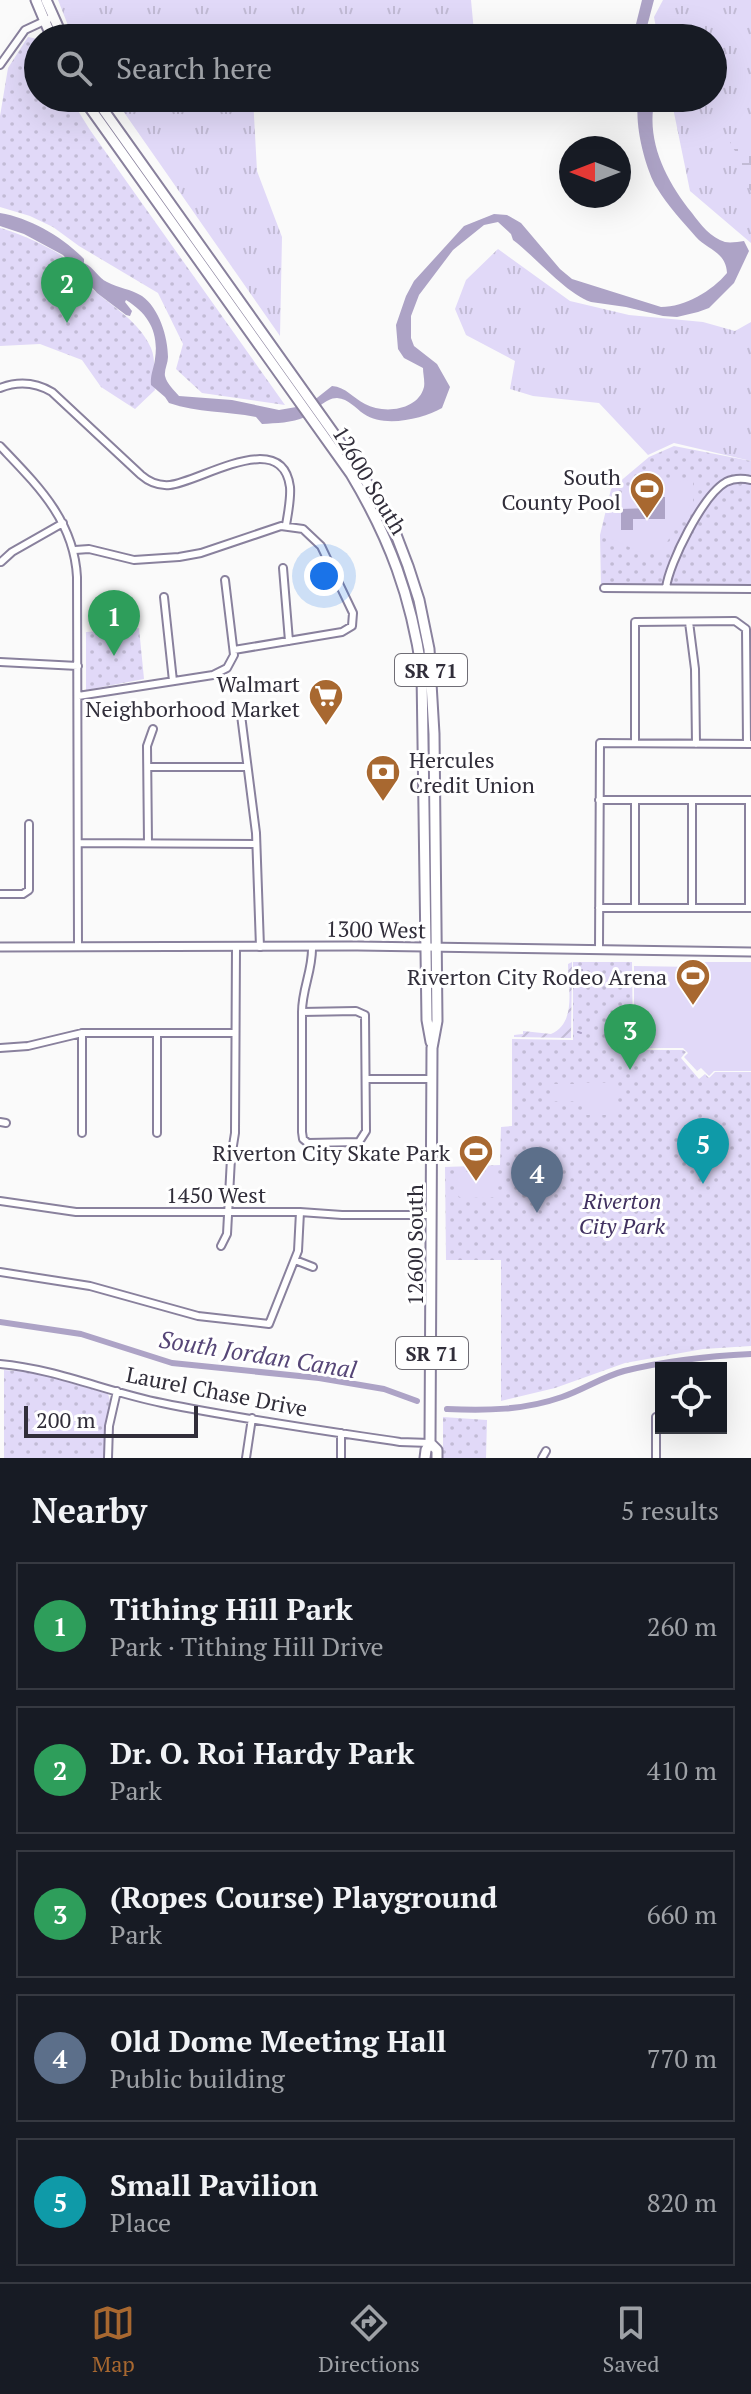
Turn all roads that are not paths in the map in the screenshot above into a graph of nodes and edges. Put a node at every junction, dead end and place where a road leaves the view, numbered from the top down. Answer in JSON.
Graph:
{"nodes":[{"id":1,"x":36,"y":0,"type":"edge"},
{"id":2,"x":46,"y":0,"type":"edge"},
{"id":3,"x":48,"y":19,"type":"junction"},
{"id":4,"x":38,"y":24,"type":"edge"},
{"id":5,"x":49,"y":24,"type":"edge"},
{"id":6,"x":52,"y":24,"type":"edge"},
{"id":7,"x":24,"y":31,"type":"edge"},
{"id":8,"x":0,"y":65,"type":"edge"},
{"id":9,"x":93,"y":112,"type":"edge"},
{"id":10,"x":105,"y":112,"type":"edge"},
{"id":11,"x":294,"y":386,"type":"junction"},
{"id":12,"x":0,"y":388,"type":"edge"},
{"id":13,"x":0,"y":446,"type":"edge"},
{"id":14,"x":751,"y":480,"type":"edge"},
{"id":15,"x":63,"y":523,"type":"junction"},
{"id":16,"x":286,"y":525,"type":"junction"},
{"id":17,"x":75,"y":550,"type":"junction"},
{"id":18,"x":1,"y":562,"type":"edge"},
{"id":19,"x":283,"y":568,"type":"dead end"},
{"id":20,"x":225,"y":580,"type":"dead end"},
{"id":21,"x":604,"y":588,"type":"dead end"},
{"id":22,"x":666,"y":588,"type":"junction"},
{"id":23,"x":751,"y":589,"type":"edge"},
{"id":24,"x":164,"y":597,"type":"dead end"},
{"id":25,"x":689,"y":622,"type":"junction"},
{"id":26,"x":289,"y":641,"type":"junction"},
{"id":27,"x":234,"y":650,"type":"junction"},
{"id":28,"x":0,"y":662,"type":"edge"},
{"id":29,"x":78,"y":666,"type":"junction"},
{"id":30,"x":173,"y":681,"type":"junction"},
{"id":31,"x":78,"y":696,"type":"junction"},
{"id":32,"x":241,"y":715,"type":"dead end"},
{"id":33,"x":153,"y":729,"type":"dead end"},
{"id":34,"x":635,"y":743,"type":"junction"},
{"id":35,"x":696,"y":744,"type":"junction"},
{"id":36,"x":749,"y":744,"type":"edge"},
{"id":37,"x":148,"y":767,"type":"junction"},
{"id":38,"x":247,"y":767,"type":"junction"},
{"id":39,"x":599,"y":800,"type":"junction"},
{"id":40,"x":635,"y":800,"type":"junction"},
{"id":41,"x":692,"y":800,"type":"junction"},
{"id":42,"x":750,"y":800,"type":"edge"},
{"id":43,"x":29,"y":824,"type":"dead end"},
{"id":44,"x":78,"y":843,"type":"junction"},
{"id":45,"x":148,"y":843,"type":"junction"},
{"id":46,"x":256,"y":844,"type":"junction"},
{"id":47,"x":0,"y":894,"type":"edge"},
{"id":48,"x":599,"y":908,"type":"junction"},
{"id":49,"x":635,"y":908,"type":"junction"},
{"id":50,"x":692,"y":908,"type":"junction"},
{"id":51,"x":750,"y":908,"type":"edge"},
{"id":52,"x":312,"y":946,"type":"junction"},
{"id":53,"x":0,"y":947,"type":"edge"},
{"id":54,"x":78,"y":947,"type":"junction"},
{"id":55,"x":236,"y":947,"type":"junction"},
{"id":56,"x":260,"y":947,"type":"junction"},
{"id":57,"x":431,"y":948,"type":"junction"},
{"id":58,"x":599,"y":949,"type":"junction"},
{"id":59,"x":751,"y":952,"type":"edge"},
{"id":60,"x":302,"y":1012,"type":"junction"},
{"id":61,"x":82,"y":1033,"type":"junction"},
{"id":62,"x":157,"y":1033,"type":"junction"},
{"id":63,"x":235,"y":1033,"type":"junction"},
{"id":64,"x":0,"y":1048,"type":"edge"},
{"id":65,"x":366,"y":1079,"type":"junction"},
{"id":66,"x":432,"y":1079,"type":"junction"},
{"id":67,"x":82,"y":1133,"type":"dead end"},
{"id":68,"x":157,"y":1133,"type":"dead end"},
{"id":69,"x":0,"y":1201,"type":"edge"},
{"id":70,"x":229,"y":1212,"type":"junction"},
{"id":71,"x":300,"y":1212,"type":"junction"},
{"id":72,"x":432,"y":1215,"type":"junction"},
{"id":73,"x":221,"y":1246,"type":"dead end"},
{"id":74,"x":295,"y":1260,"type":"junction"},
{"id":75,"x":313,"y":1267,"type":"dead end"},
{"id":76,"x":0,"y":1272,"type":"edge"},
{"id":77,"x":0,"y":1364,"type":"edge"},
{"id":78,"x":117,"y":1391,"type":"junction"},
{"id":79,"x":252,"y":1418,"type":"junction"},
{"id":80,"x":341,"y":1433,"type":"junction"},
{"id":81,"x":656,"y":1434,"type":"edge"},
{"id":82,"x":430,"y":1443,"type":"junction"},
{"id":83,"x":108,"y":1458,"type":"edge"},
{"id":84,"x":246,"y":1458,"type":"edge"},
{"id":85,"x":341,"y":1458,"type":"edge"},
{"id":86,"x":425,"y":1458,"type":"edge"},
{"id":87,"x":437,"y":1458,"type":"edge"},
{"id":88,"x":656,"y":1458,"type":"edge"}],
"edges":[{"from":1,"to":3,"type":"main road"},
{"from":2,"to":3,"type":"main road"},
{"from":3,"to":4,"type":"street"},
{"from":3,"to":5,"type":"main road"},
{"from":3,"to":6,"type":"main road"},
{"from":7,"to":8,"type":"street"},
{"from":9,"to":11,"type":"main road","name":"12600 South","number":"SR 71"},
{"from":10,"to":11,"type":"main road","name":"12600 South","number":"SR 71"},
{"from":11,"to":57,"type":"main road","name":"12600 South","number":"SR 71"},
{"from":12,"to":16,"type":"street"},
{"from":13,"to":15,"type":"street"},
{"from":14,"to":22,"type":"street"},
{"from":15,"to":17,"type":"street"},
{"from":15,"to":18,"type":"street"},
{"from":16,"to":17,"type":"street"},
{"from":16,"to":26,"type":"street"},
{"from":17,"to":29,"type":"street"},
{"from":19,"to":26,"type":"street"},
{"from":20,"to":27,"type":"street"},
{"from":21,"to":22,"type":"street"},
{"from":22,"to":23,"type":"street"},
{"from":24,"to":30,"type":"street"},
{"from":25,"to":34,"type":"street"},
{"from":25,"to":35,"type":"street"},
{"from":25,"to":36,"type":"street"},
{"from":26,"to":27,"type":"street"},
{"from":27,"to":30,"type":"street"},
{"from":28,"to":29,"type":"street"},
{"from":29,"to":31,"type":"street"},
{"from":30,"to":31,"type":"street"},
{"from":31,"to":44,"type":"street"},
{"from":32,"to":38,"type":"street"},
{"from":33,"to":37,"type":"street"},
{"from":34,"to":35,"type":"street"},
{"from":34,"to":39,"type":"street"},
{"from":35,"to":36,"type":"street"},
{"from":37,"to":38,"type":"street"},
{"from":37,"to":45,"type":"street"},
{"from":38,"to":46,"type":"street"},
{"from":39,"to":40,"type":"street"},
{"from":39,"to":48,"type":"street"},
{"from":40,"to":41,"type":"street"},
{"from":40,"to":49,"type":"street"},
{"from":41,"to":42,"type":"street"},
{"from":41,"to":50,"type":"street"},
{"from":42,"to":51,"type":"street"},
{"from":43,"to":47,"type":"street"},
{"from":44,"to":45,"type":"street"},
{"from":44,"to":54,"type":"street"},
{"from":45,"to":46,"type":"street"},
{"from":46,"to":56,"type":"street"},
{"from":48,"to":49,"type":"street"},
{"from":48,"to":58,"type":"street"},
{"from":49,"to":50,"type":"street"},
{"from":50,"to":51,"type":"street"},
{"from":52,"to":56,"type":"street","name":"1300 West"},
{"from":52,"to":57,"type":"street","name":"1300 West"},
{"from":52,"to":60,"type":"street"},
{"from":53,"to":54,"type":"street","name":"1300 West"},
{"from":54,"to":55,"type":"street","name":"1300 West"},
{"from":55,"to":56,"type":"street","name":"1300 West"},
{"from":55,"to":63,"type":"street"},
{"from":57,"to":58,"type":"street","name":"1300 West"},
{"from":57,"to":66,"type":"main road","name":"12600 South","number":"SR 71"},
{"from":58,"to":59,"type":"street","name":"1300 West"},
{"from":60,"to":65,"type":"street"},
{"from":60,"to":65,"type":"street"},
{"from":61,"to":62,"type":"street"},
{"from":61,"to":64,"type":"street"},
{"from":61,"to":67,"type":"street"},
{"from":62,"to":63,"type":"street"},
{"from":62,"to":68,"type":"street"},
{"from":63,"to":70,"type":"street"},
{"from":65,"to":66,"type":"street"},
{"from":66,"to":72,"type":"main road","name":"12600 South","number":"SR 71"},
{"from":69,"to":70,"type":"street","name":"1450 West"},
{"from":70,"to":71,"type":"street","name":"1450 West"},
{"from":70,"to":73,"type":"street"},
{"from":71,"to":72,"type":"street","name":"1450 West"},
{"from":71,"to":74,"type":"street"},
{"from":72,"to":82,"type":"main road","name":"12600 South","number":"SR 71"},
{"from":74,"to":75,"type":"street"},
{"from":74,"to":76,"type":"street"},
{"from":77,"to":78,"type":"street","name":"Laurel Chase Drive"},
{"from":78,"to":79,"type":"street","name":"Laurel Chase Drive"},
{"from":78,"to":83,"type":"street"},
{"from":79,"to":80,"type":"street","name":"Laurel Chase Drive"},
{"from":79,"to":84,"type":"street"},
{"from":80,"to":82,"type":"street","name":"Laurel Chase Drive"},
{"from":80,"to":85,"type":"street"},
{"from":81,"to":88,"type":"street"},
{"from":82,"to":86,"type":"main road","name":"12600 South","number":"SR 71"},
{"from":82,"to":87,"type":"main road","name":"12600 South","number":"SR 71"}]}
